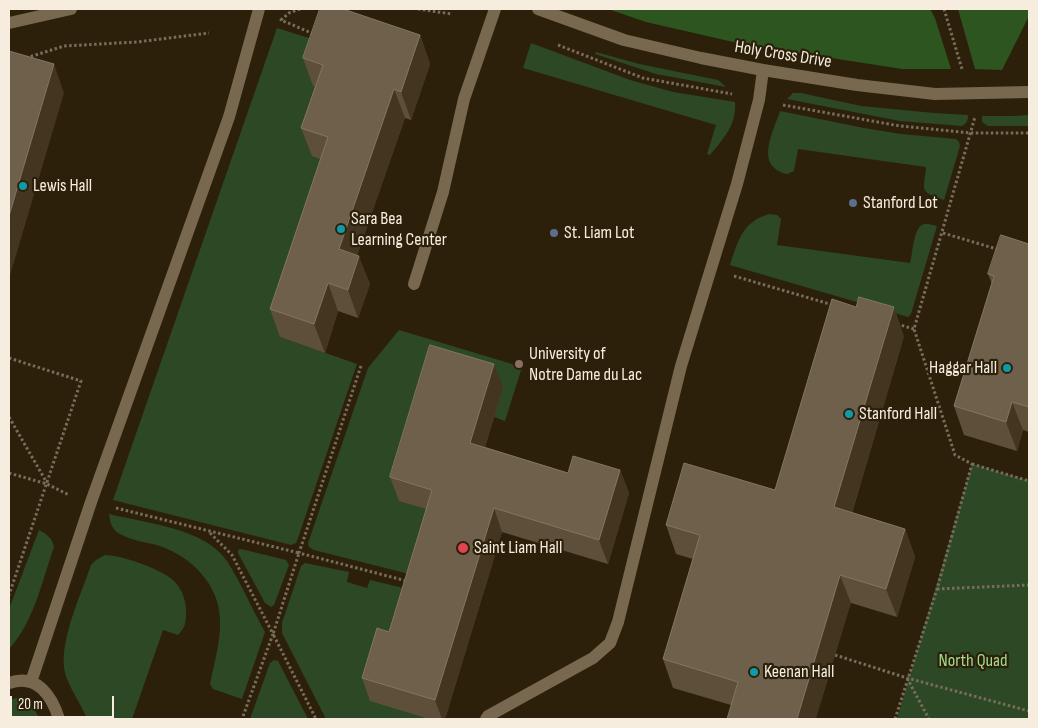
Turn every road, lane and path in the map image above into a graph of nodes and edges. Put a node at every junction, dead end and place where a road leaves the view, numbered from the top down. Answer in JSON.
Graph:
{"nodes":[{"id":1,"x":71,"y":9,"type":"edge"},
{"id":2,"x":259,"y":9,"type":"edge"},
{"id":3,"x":300,"y":9,"type":"edge"},
{"id":4,"x":418,"y":9,"type":"edge"},
{"id":5,"x":495,"y":9,"type":"edge"},
{"id":6,"x":538,"y":9,"type":"edge"},
{"id":7,"x":944,"y":9,"type":"edge"},
{"id":8,"x":452,"y":14,"type":"dead end"},
{"id":9,"x":9,"y":23,"type":"edge"},
{"id":10,"x":209,"y":33,"type":"dead end"},
{"id":11,"x":321,"y":36,"type":"edge"},
{"id":12,"x":24,"y":59,"type":"edge"},
{"id":13,"x":763,"y":70,"type":"junction"},
{"id":14,"x":962,"y":70,"type":"dead end"},
{"id":15,"x":1029,"y":92,"type":"edge"},
{"id":16,"x":782,"y":105,"type":"dead end"},
{"id":17,"x":975,"y":116,"type":"dead end"},
{"id":18,"x":971,"y":133,"type":"junction"},
{"id":19,"x":1029,"y":133,"type":"edge"},
{"id":20,"x":942,"y":233,"type":"junction"},
{"id":21,"x":1003,"y":251,"type":"edge"},
{"id":22,"x":712,"y":269,"type":"junction"},
{"id":23,"x":414,"y":284,"type":"dead end"},
{"id":24,"x":841,"y":308,"type":"edge"},
{"id":25,"x":896,"y":324,"type":"edge"},
{"id":26,"x":914,"y":329,"type":"junction"},
{"id":27,"x":9,"y":358,"type":"edge"},
{"id":28,"x":361,"y":366,"type":"dead end"},
{"id":29,"x":9,"y":418,"type":"edge"},
{"id":30,"x":972,"y":464,"type":"junction"},
{"id":31,"x":9,"y":473,"type":"edge"},
{"id":32,"x":1029,"y":482,"type":"edge"},
{"id":33,"x":47,"y":484,"type":"junction"},
{"id":34,"x":72,"y":496,"type":"dead end"},
{"id":35,"x":108,"y":506,"type":"dead end"},
{"id":36,"x":210,"y":532,"type":"junction"},
{"id":37,"x":298,"y":553,"type":"junction"},
{"id":38,"x":409,"y":582,"type":"edge"},
{"id":39,"x":1029,"y":585,"type":"edge"},
{"id":40,"x":937,"y":589,"type":"junction"},
{"id":41,"x":9,"y":595,"type":"edge"},
{"id":42,"x":273,"y":634,"type":"junction"},
{"id":43,"x":835,"y":655,"type":"dead end"},
{"id":44,"x":907,"y":678,"type":"junction"},
{"id":45,"x":32,"y":682,"type":"junction"},
{"id":46,"x":9,"y":683,"type":"edge"},
{"id":47,"x":1029,"y":711,"type":"edge"},
{"id":48,"x":58,"y":719,"type":"edge"},
{"id":49,"x":242,"y":719,"type":"edge"},
{"id":50,"x":316,"y":719,"type":"edge"},
{"id":51,"x":486,"y":719,"type":"edge"},
{"id":52,"x":895,"y":719,"type":"edge"},
{"id":53,"x":930,"y":719,"type":"edge"}],
"edges":[{"from":1,"to":9,"type":"street"},
{"from":2,"to":45,"type":"street"},
{"from":3,"to":11,"type":"path"},
{"from":4,"to":8,"type":"path"},
{"from":5,"to":23,"type":"street"},
{"from":6,"to":13,"type":"street","name":"Holy Cross Drive"},
{"from":7,"to":14,"type":"path"},
{"from":10,"to":12,"type":"path"},
{"from":13,"to":15,"type":"street","name":"Holy Cross Drive"},
{"from":13,"to":22,"type":"street"},
{"from":16,"to":18,"type":"path"},
{"from":17,"to":18,"type":"path"},
{"from":18,"to":19,"type":"path"},
{"from":18,"to":20,"type":"path"},
{"from":20,"to":21,"type":"path"},
{"from":20,"to":26,"type":"path"},
{"from":22,"to":24,"type":"path"},
{"from":22,"to":51,"type":"street"},
{"from":25,"to":26,"type":"path"},
{"from":26,"to":30,"type":"path"},
{"from":27,"to":33,"type":"path"},
{"from":28,"to":37,"type":"path"},
{"from":29,"to":33,"type":"path"},
{"from":30,"to":32,"type":"path"},
{"from":30,"to":40,"type":"path"},
{"from":31,"to":33,"type":"path"},
{"from":33,"to":34,"type":"path"},
{"from":33,"to":41,"type":"path"},
{"from":35,"to":36,"type":"path"},
{"from":36,"to":37,"type":"path"},
{"from":36,"to":42,"type":"path"},
{"from":37,"to":38,"type":"path"},
{"from":37,"to":42,"type":"path"},
{"from":39,"to":40,"type":"path"},
{"from":40,"to":44,"type":"path"},
{"from":42,"to":49,"type":"path"},
{"from":42,"to":50,"type":"path"},
{"from":43,"to":44,"type":"path"},
{"from":44,"to":47,"type":"path"},
{"from":44,"to":52,"type":"path"},
{"from":44,"to":53,"type":"path"},
{"from":45,"to":46,"type":"street"},
{"from":45,"to":48,"type":"street"}]}
